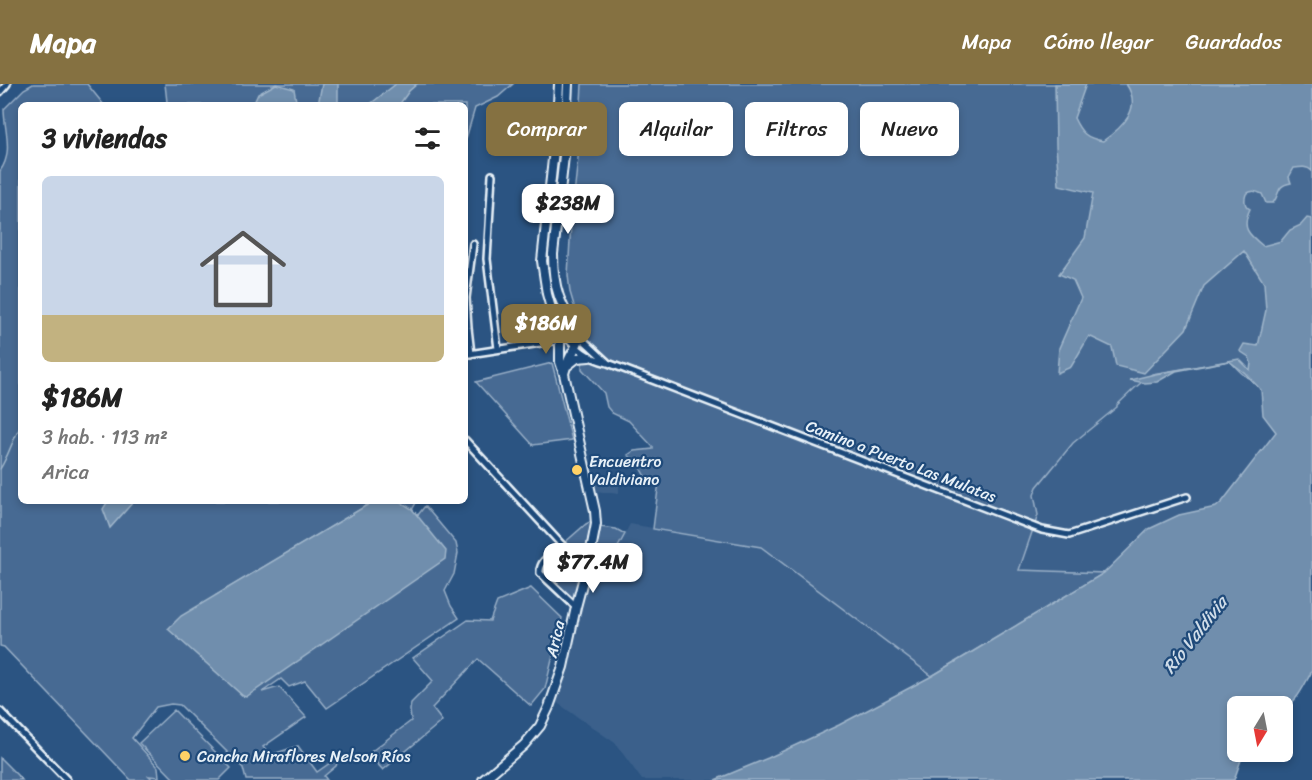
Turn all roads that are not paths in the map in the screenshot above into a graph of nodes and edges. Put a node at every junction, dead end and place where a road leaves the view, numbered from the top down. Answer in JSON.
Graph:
{"nodes":[{"id":1,"x":7,"y":84,"type":"edge"},
{"id":2,"x":559,"y":84,"type":"edge"},
{"id":3,"x":568,"y":84,"type":"edge"},
{"id":4,"x":0,"y":92,"type":"edge"},
{"id":5,"x":492,"y":175,"type":"dead end"},
{"id":6,"x":473,"y":244,"type":"dead end"},
{"id":7,"x":468,"y":283,"type":"edge"},
{"id":8,"x":468,"y":328,"type":"edge"},
{"id":9,"x":560,"y":329,"type":"junction"},
{"id":10,"x":579,"y":336,"type":"junction"},
{"id":11,"x":560,"y":339,"type":"junction"},
{"id":12,"x":576,"y":347,"type":"junction"},
{"id":13,"x":498,"y":349,"type":"junction"},
{"id":14,"x":589,"y":357,"type":"junction"},
{"id":15,"x":608,"y":363,"type":"junction"},
{"id":16,"x":565,"y":371,"type":"junction"},
{"id":17,"x":468,"y":443,"type":"edge"},
{"id":18,"x":1187,"y":498,"type":"dead end"},
{"id":19,"x":561,"y":546,"type":"junction"},
{"id":20,"x":586,"y":572,"type":"junction"},
{"id":21,"x":576,"y":608,"type":"junction"},
{"id":22,"x":0,"y":711,"type":"edge"},
{"id":23,"x":67,"y":780,"type":"edge"},
{"id":24,"x":483,"y":780,"type":"edge"}],
"edges":[{"from":1,"to":4,"type":"street"},
{"from":2,"to":9,"type":"main road","name":"Arica"},
{"from":3,"to":10,"type":"main road"},
{"from":5,"to":13,"type":"street"},
{"from":6,"to":7,"type":"street"},
{"from":8,"to":13,"type":"street"},
{"from":9,"to":11,"type":"main road","name":"Arica"},
{"from":9,"to":12,"type":"street","name":"Camino a Puerto Las Mulatas"},
{"from":10,"to":12,"type":"main road"},
{"from":10,"to":15,"type":"street","name":"Camino a Puerto Las Mulatas"},
{"from":11,"to":13,"type":"street"},
{"from":11,"to":16,"type":"main road","name":"Arica"},
{"from":12,"to":14,"type":"street","name":"Camino a Puerto Las Mulatas"},
{"from":12,"to":16,"type":"main road"},
{"from":14,"to":15,"type":"street","name":"Camino a Puerto Las Mulatas"},
{"from":14,"to":16,"type":"main road"},
{"from":15,"to":18,"type":"street","name":"Camino a Puerto Las Mulatas"},
{"from":16,"to":20,"type":"main road","name":"Arica"},
{"from":17,"to":19,"type":"street"},
{"from":19,"to":20,"type":"street"},
{"from":19,"to":21,"type":"street"},
{"from":20,"to":21,"type":"main road","name":"Arica"},
{"from":21,"to":24,"type":"main road","name":"Arica"},
{"from":22,"to":23,"type":"street"}]}
